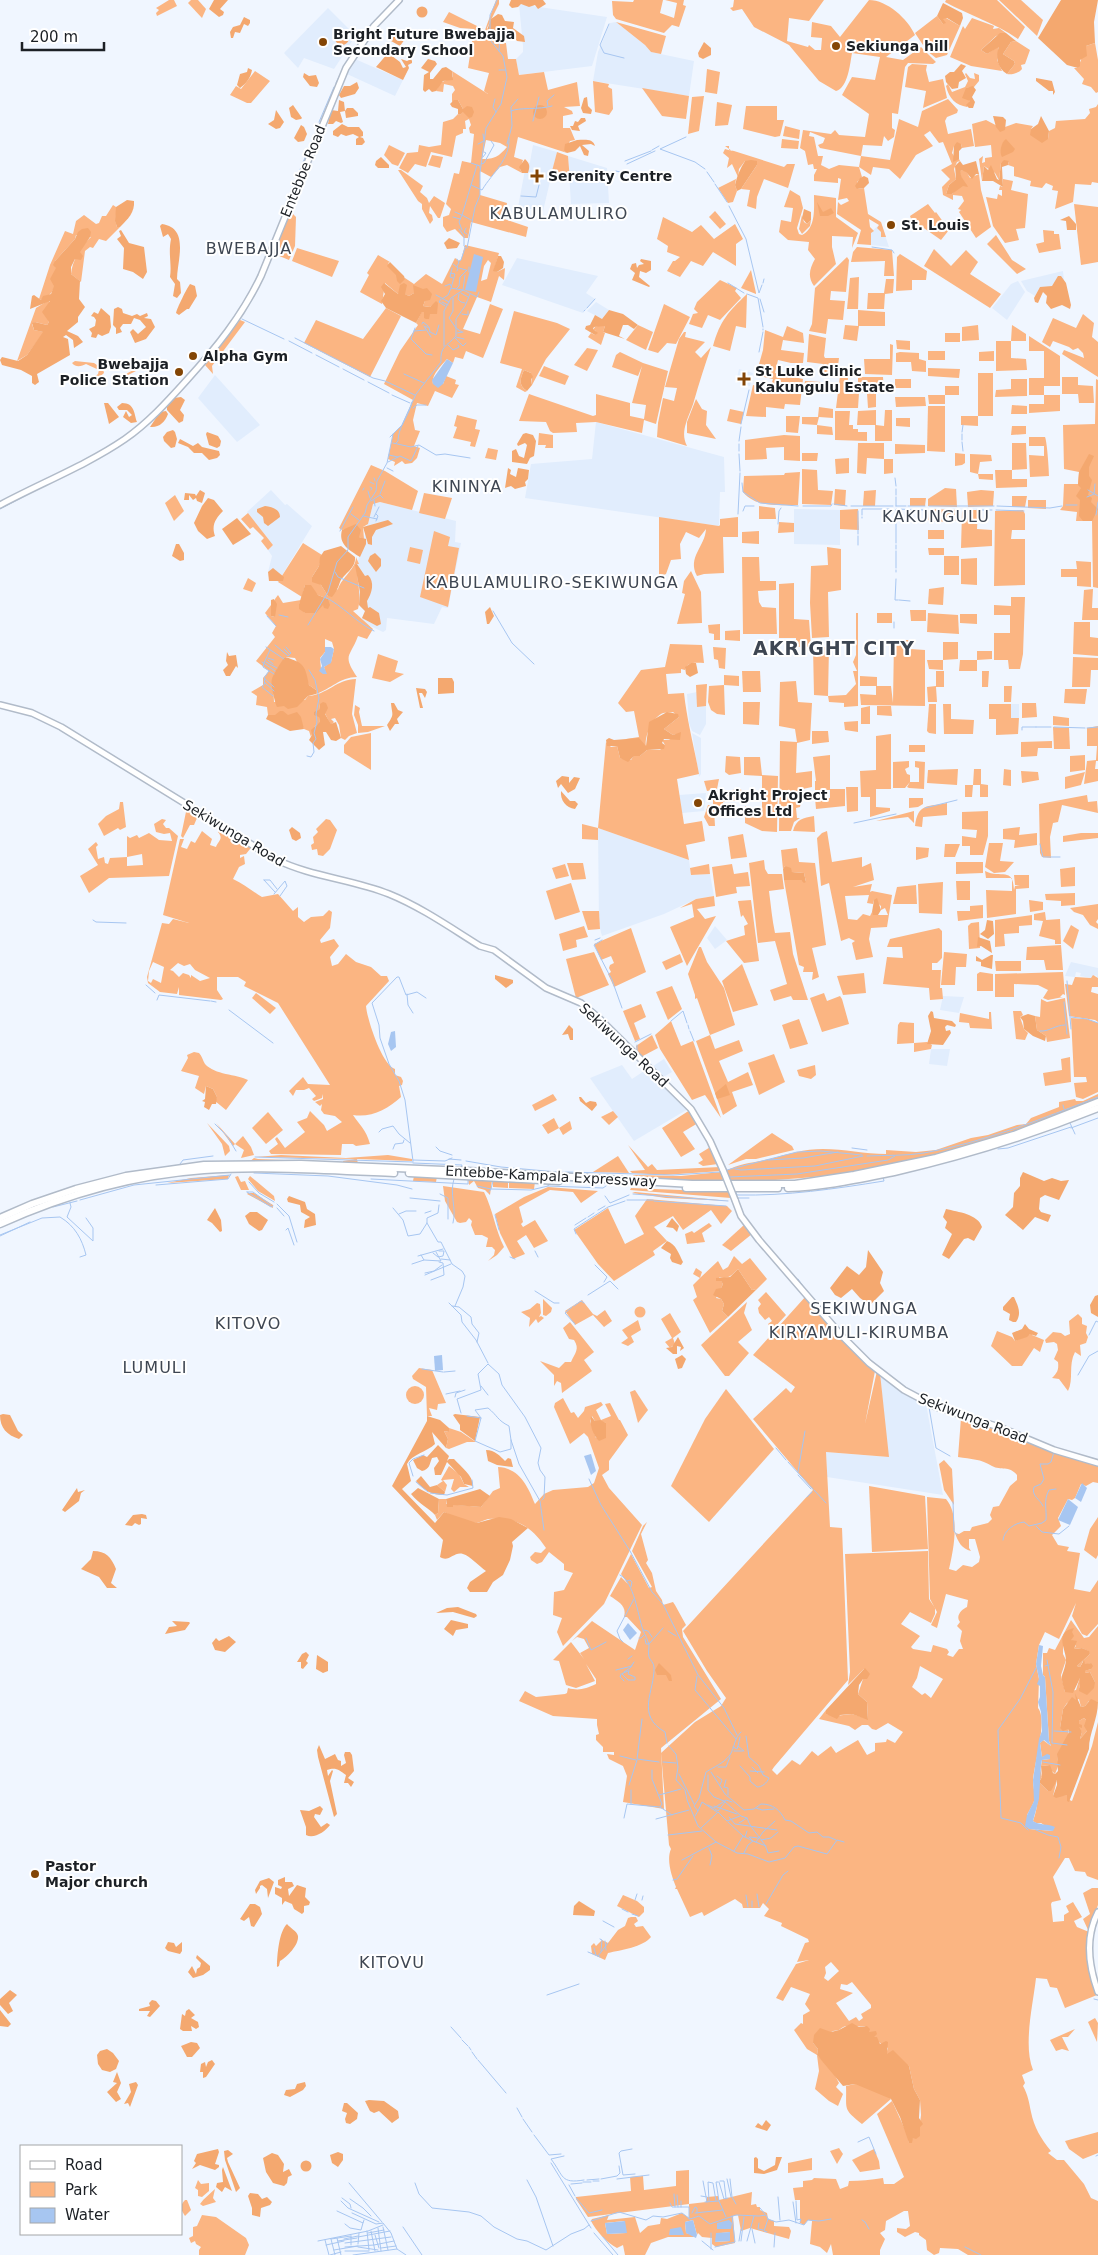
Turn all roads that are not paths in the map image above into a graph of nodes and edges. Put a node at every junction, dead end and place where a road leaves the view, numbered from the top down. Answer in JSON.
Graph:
{"nodes":[{"id":1,"x":399,"y":0,"type":"edge"},
{"id":2,"x":0,"y":505,"type":"edge"},
{"id":3,"x":0,"y":705,"type":"edge"},
{"id":4,"x":1098,"y":1102,"type":"edge"},
{"id":5,"x":1098,"y":1108,"type":"edge"},
{"id":6,"x":0,"y":1218,"type":"edge"},
{"id":7,"x":0,"y":1224,"type":"edge"},
{"id":8,"x":1098,"y":1463,"type":"edge"},
{"id":9,"x":1098,"y":1912,"type":"edge"},
{"id":10,"x":1098,"y":1992,"type":"edge"}],
"edges":[{"from":1,"to":2,"type":"main road","name":"Entebbe Road"},
{"from":3,"to":8,"type":"main road","name":"Sekiwunga Road","bridge":true},
{"from":4,"to":6,"type":"highway","name":"Entebbe-Kampala Expressway"},
{"from":5,"to":7,"type":"highway","name":"Entebbe-Kampala Expressway"},
{"from":9,"to":10,"type":"main road"}]}
